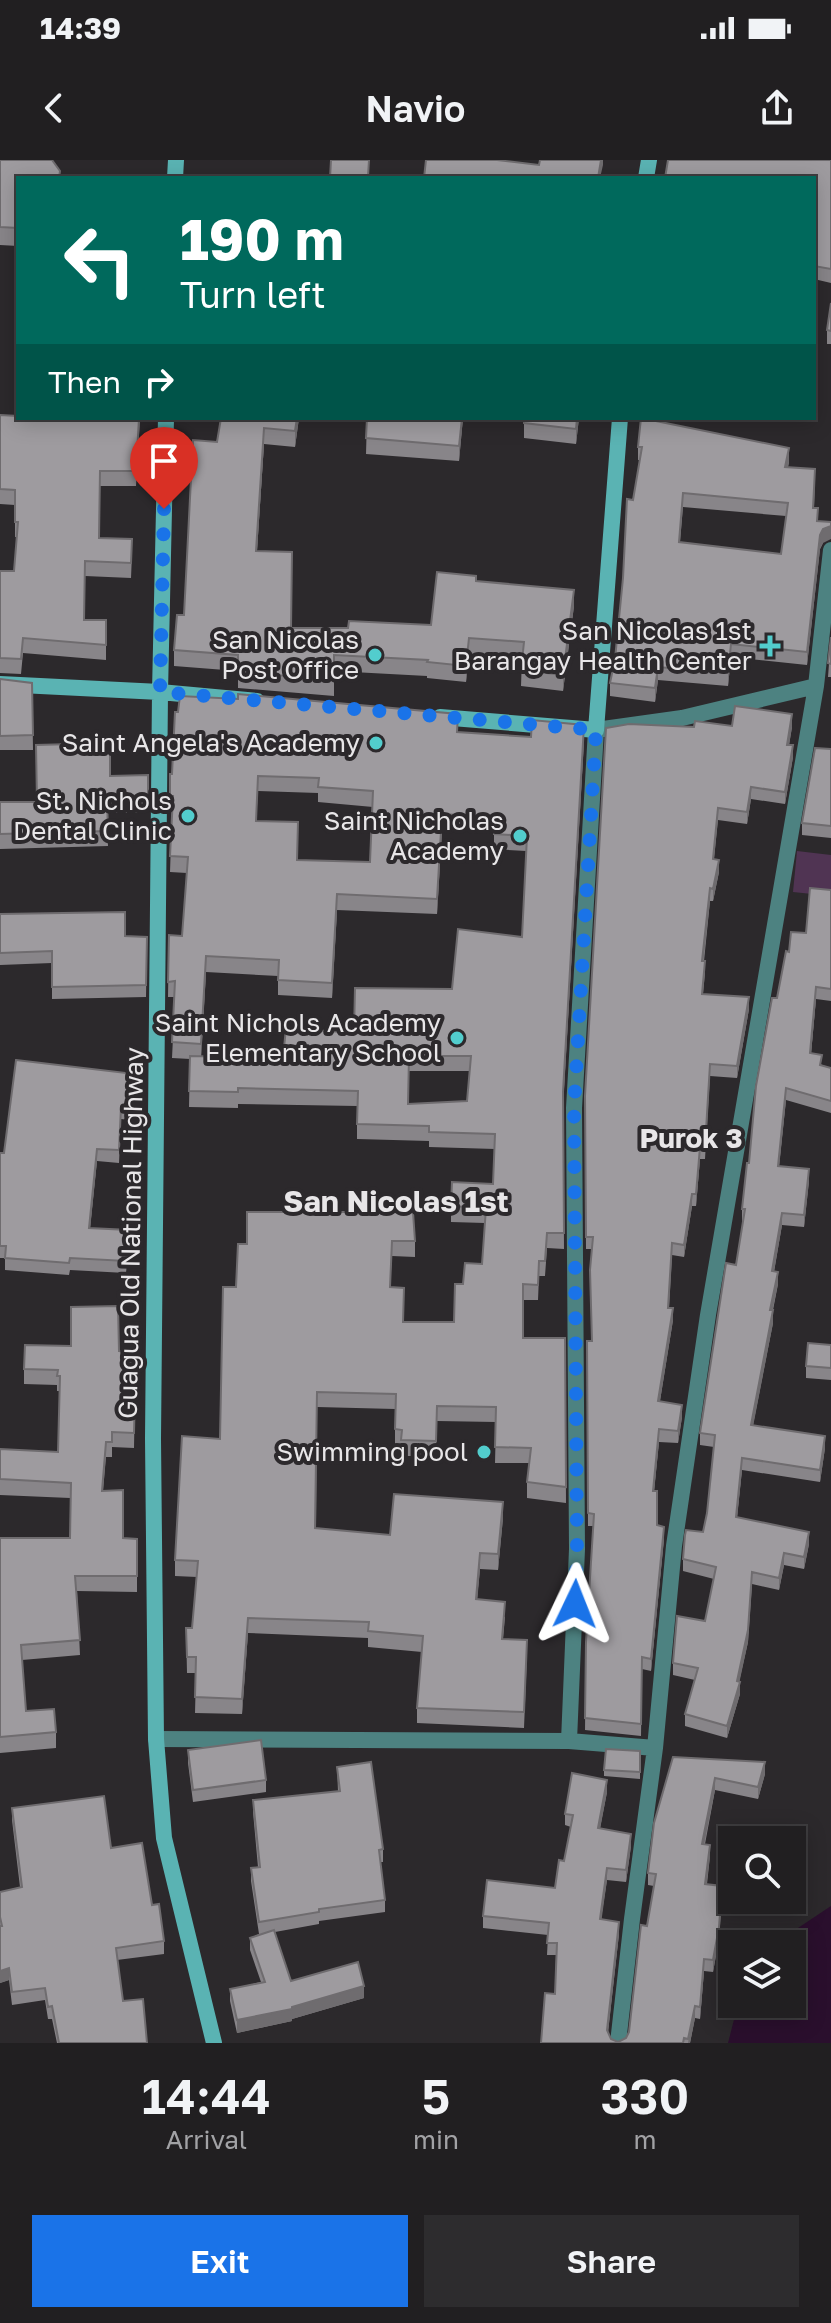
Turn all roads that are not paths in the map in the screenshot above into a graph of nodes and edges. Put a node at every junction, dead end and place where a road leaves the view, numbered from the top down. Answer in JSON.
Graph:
{"nodes":[{"id":1,"x":166,"y":420,"type":"edge"},
{"id":2,"x":620,"y":420,"type":"edge"},
{"id":3,"x":831,"y":550,"type":"edge"},
{"id":4,"x":0,"y":684,"type":"edge"},
{"id":5,"x":816,"y":686,"type":"junction"},
{"id":6,"x":160,"y":692,"type":"junction"},
{"id":7,"x":269,"y":702,"type":"edge"},
{"id":8,"x":425,"y":716,"type":"edge"},
{"id":9,"x":596,"y":730,"type":"junction"},
{"id":10,"x":156,"y":1739,"type":"junction"},
{"id":11,"x":569,"y":1741,"type":"junction"},
{"id":12,"x":655,"y":1748,"type":"junction"},
{"id":13,"x":214,"y":2043,"type":"edge"},
{"id":14,"x":618,"y":2043,"type":"edge"}],
"edges":[{"from":1,"to":6,"type":"main road","name":"Guagua Old National Highway"},
{"from":2,"to":9,"type":"main road"},
{"from":3,"to":5,"type":"street"},
{"from":4,"to":6,"type":"main road"},
{"from":5,"to":9,"type":"street"},
{"from":5,"to":12,"type":"street"},
{"from":6,"to":7,"type":"main road"},
{"from":6,"to":10,"type":"main road","name":"Guagua Old National Highway"},
{"from":8,"to":9,"type":"main road"},
{"from":9,"to":11,"type":"street"},
{"from":10,"to":11,"type":"street"},
{"from":10,"to":13,"type":"main road","name":"Guagua Old National Highway"},
{"from":11,"to":12,"type":"street"},
{"from":12,"to":14,"type":"street"}]}
